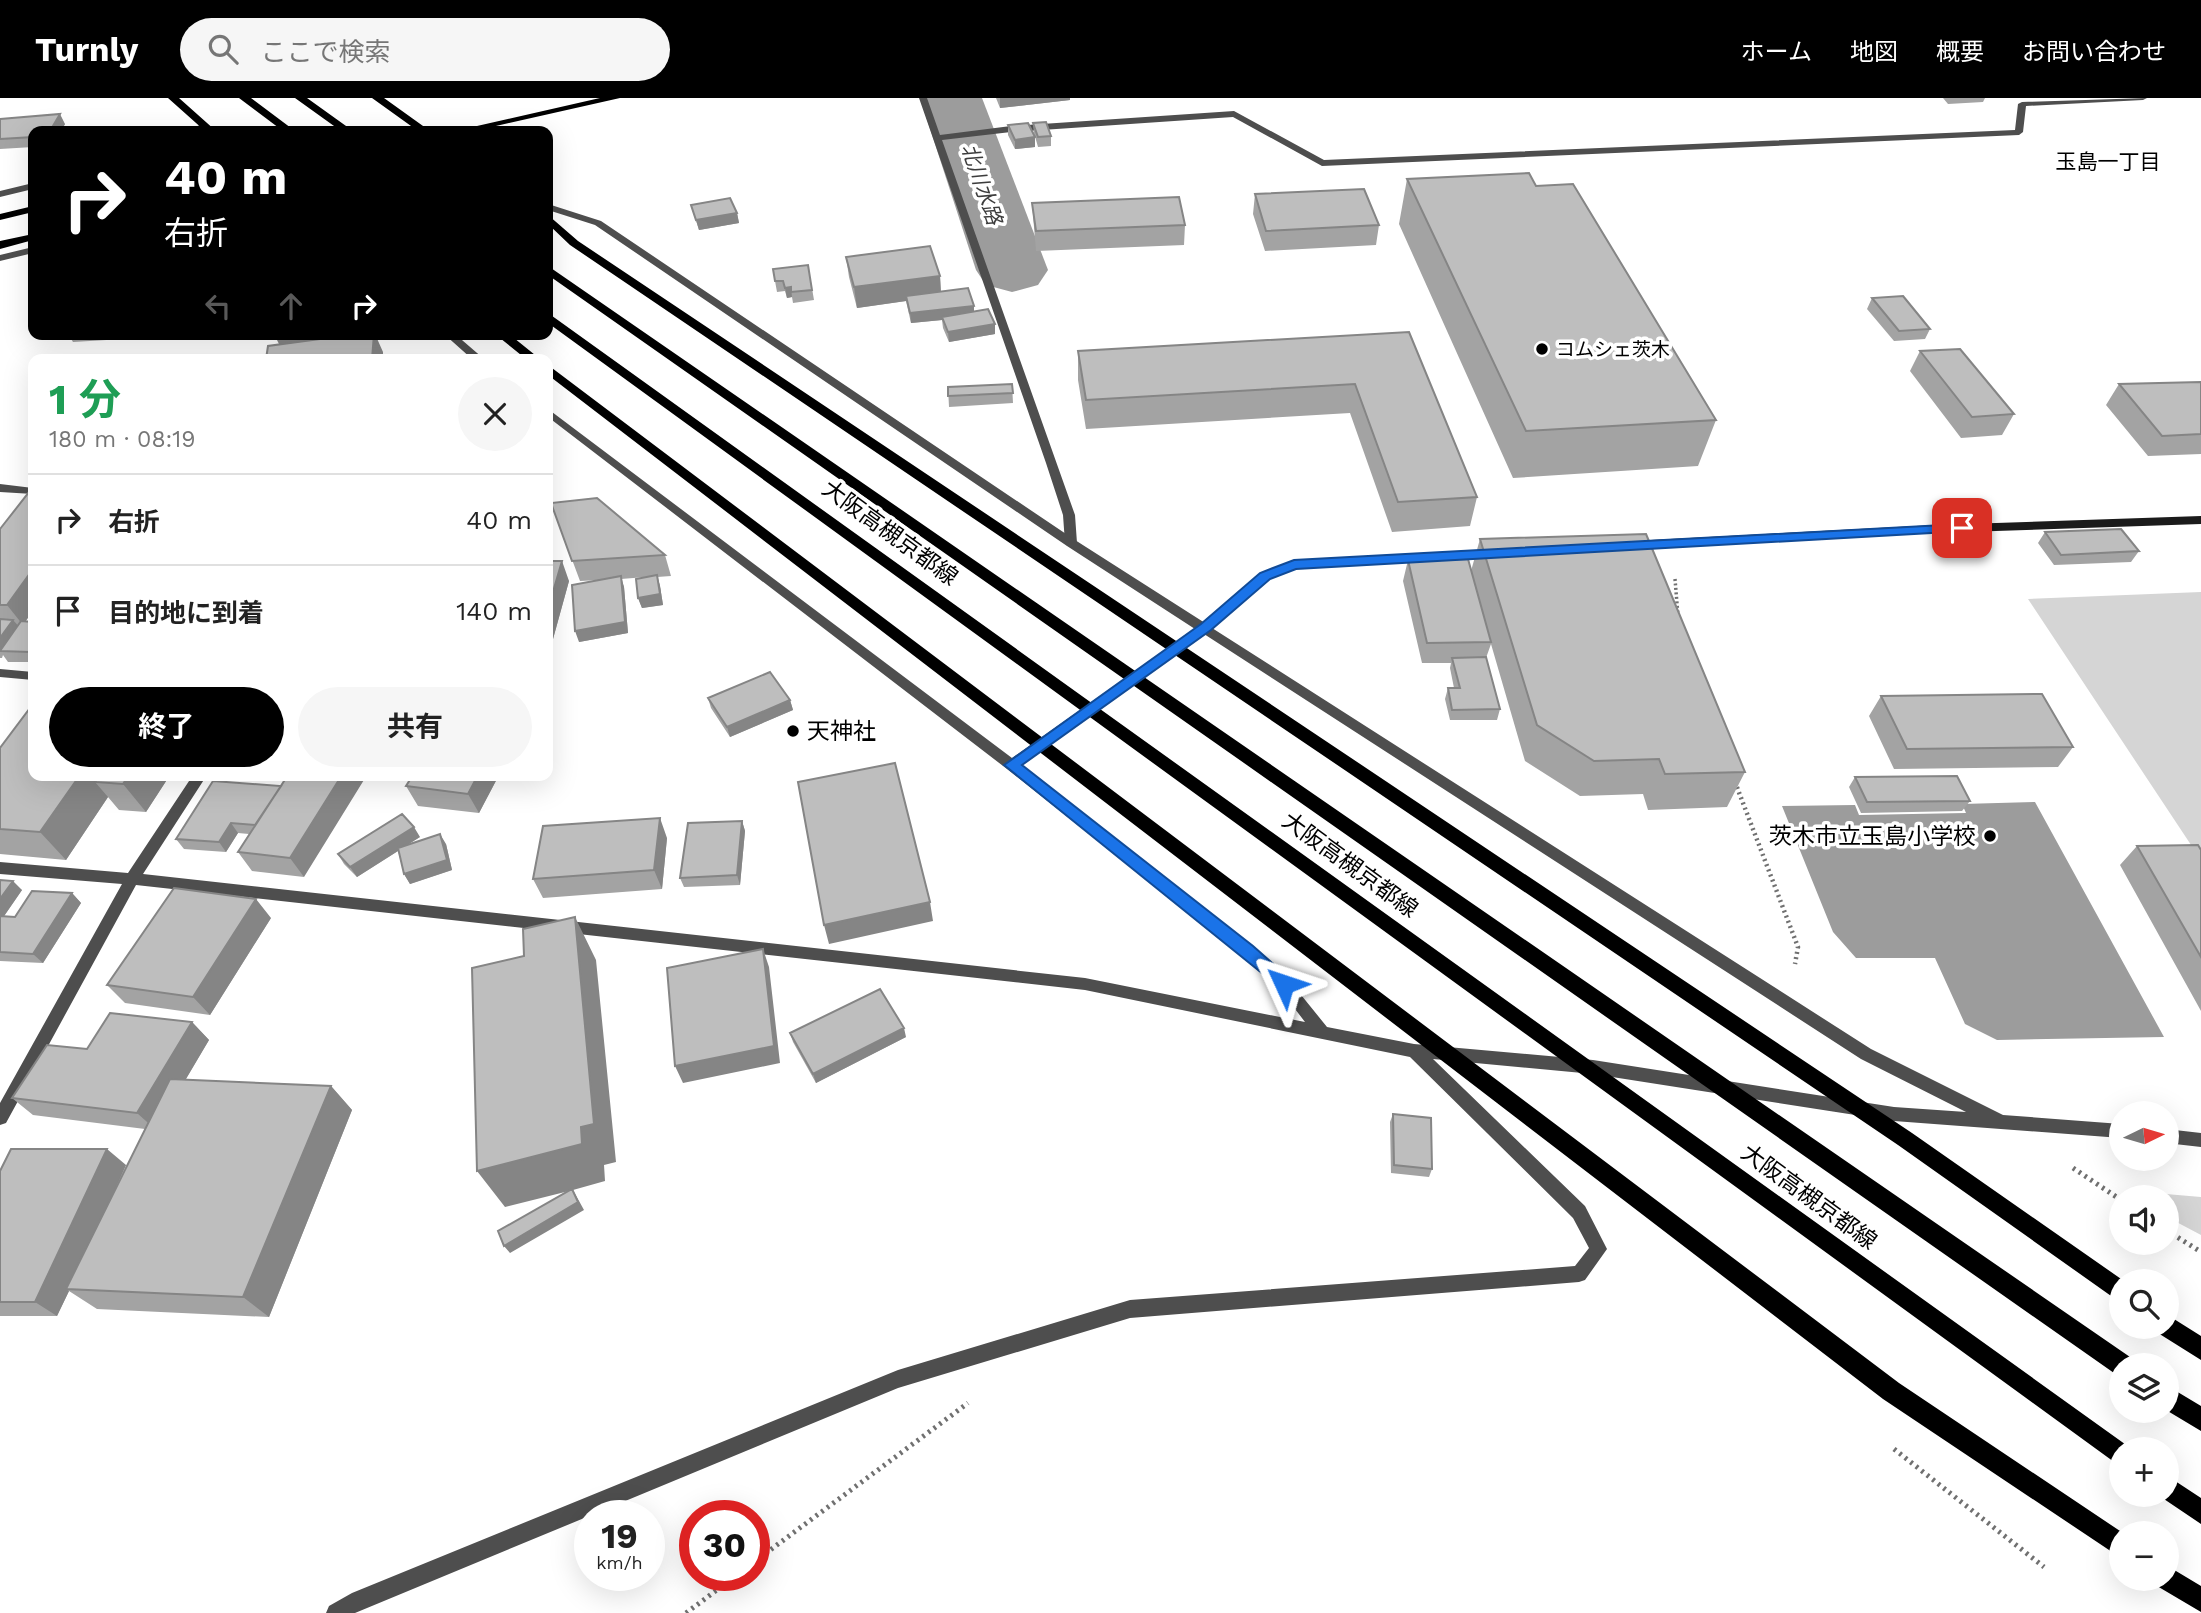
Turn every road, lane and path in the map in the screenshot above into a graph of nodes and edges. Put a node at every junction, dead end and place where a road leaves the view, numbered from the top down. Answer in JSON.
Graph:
{"nodes":[{"id":1,"x":173,"y":98,"type":"edge"},
{"id":2,"x":244,"y":98,"type":"edge"},
{"id":3,"x":300,"y":98,"type":"edge"},
{"id":4,"x":377,"y":98,"type":"edge"},
{"id":5,"x":615,"y":98,"type":"edge"},
{"id":6,"x":923,"y":98,"type":"edge"},
{"id":7,"x":2143,"y":98,"type":"edge"},
{"id":8,"x":199,"y":126,"type":"edge"},
{"id":9,"x":283,"y":126,"type":"edge"},
{"id":10,"x":341,"y":126,"type":"edge"},
{"id":11,"x":418,"y":126,"type":"edge"},
{"id":12,"x":483,"y":126,"type":"edge"},
{"id":13,"x":936,"y":138,"type":"junction"},
{"id":14,"x":28,"y":187,"type":"edge"},
{"id":15,"x":0,"y":194,"type":"edge"},
{"id":16,"x":553,"y":209,"type":"edge"},
{"id":17,"x":28,"y":210,"type":"edge"},
{"id":18,"x":0,"y":216,"type":"edge"},
{"id":19,"x":553,"y":223,"type":"edge"},
{"id":20,"x":28,"y":238,"type":"edge"},
{"id":21,"x":0,"y":245,"type":"edge"},
{"id":22,"x":28,"y":251,"type":"edge"},
{"id":23,"x":0,"y":258,"type":"edge"},
{"id":24,"x":553,"y":273,"type":"edge"},
{"id":25,"x":553,"y":321,"type":"edge"},
{"id":26,"x":456,"y":340,"type":"edge"},
{"id":27,"x":509,"y":340,"type":"edge"},
{"id":28,"x":473,"y":354,"type":"edge"},
{"id":29,"x":527,"y":354,"type":"edge"},
{"id":30,"x":553,"y":373,"type":"edge"},
{"id":31,"x":553,"y":416,"type":"edge"},
{"id":32,"x":0,"y":488,"type":"edge"},
{"id":33,"x":28,"y":491,"type":"edge"},
{"id":34,"x":2201,"y":520,"type":"edge"},
{"id":35,"x":1071,"y":542,"type":"junction"},
{"id":36,"x":1673,"y":543,"type":"junction"},
{"id":37,"x":1618,"y":546,"type":"edge"},
{"id":38,"x":1508,"y":552,"type":"edge"},
{"id":39,"x":1679,"y":625,"type":"edge"},
{"id":40,"x":1206,"y":627,"type":"junction"},
{"id":41,"x":0,"y":673,"type":"edge"},
{"id":42,"x":28,"y":676,"type":"edge"},
{"id":43,"x":1012,"y":765,"type":"junction"},
{"id":44,"x":1730,"y":769,"type":"edge"},
{"id":45,"x":196,"y":781,"type":"edge"},
{"id":46,"x":0,"y":868,"type":"edge"},
{"id":47,"x":132,"y":878,"type":"junction"},
{"id":48,"x":1786,"y":1002,"type":"junction"},
{"id":49,"x":1321,"y":1031,"type":"junction"},
{"id":50,"x":1414,"y":1051,"type":"junction"},
{"id":51,"x":0,"y":1118,"type":"edge"},
{"id":52,"x":2005,"y":1124,"type":"junction"},
{"id":53,"x":2109,"y":1130,"type":"edge"},
{"id":54,"x":2179,"y":1137,"type":"edge"},
{"id":55,"x":2201,"y":1140,"type":"edge"},
{"id":56,"x":2179,"y":1238,"type":"edge"},
{"id":57,"x":2201,"y":1252,"type":"edge"},
{"id":58,"x":2109,"y":1283,"type":"edge"},
{"id":59,"x":2179,"y":1334,"type":"edge"},
{"id":60,"x":2201,"y":1349,"type":"edge"},
{"id":61,"x":2109,"y":1356,"type":"edge"},
{"id":62,"x":977,"y":1396,"type":"dead end"},
{"id":63,"x":2179,"y":1405,"type":"edge"},
{"id":64,"x":2201,"y":1420,"type":"edge"},
{"id":65,"x":2109,"y":1446,"type":"edge"},
{"id":66,"x":2179,"y":1497,"type":"edge"},
{"id":67,"x":2201,"y":1512,"type":"edge"},
{"id":68,"x":2109,"y":1538,"type":"edge"},
{"id":69,"x":770,"y":1550,"type":"edge"},
{"id":70,"x":2179,"y":1586,"type":"edge"},
{"id":71,"x":716,"y":1591,"type":"edge"},
{"id":72,"x":2201,"y":1600,"type":"edge"},
{"id":73,"x":336,"y":1613,"type":"edge"},
{"id":74,"x":686,"y":1613,"type":"edge"}],
"edges":[{"from":1,"to":8,"type":"main road"},
{"from":2,"to":9,"type":"main road"},
{"from":3,"to":10,"type":"main road"},
{"from":4,"to":11,"type":"main road"},
{"from":5,"to":12,"type":"main road"},
{"from":6,"to":13,"type":"street"},
{"from":7,"to":13,"type":"street"},
{"from":13,"to":35,"type":"street"},
{"from":14,"to":15,"type":"street"},
{"from":16,"to":35,"type":"street"},
{"from":17,"to":18,"type":"main road"},
{"from":19,"to":58,"type":"main road"},
{"from":20,"to":21,"type":"main road"},
{"from":22,"to":23,"type":"street"},
{"from":24,"to":61,"type":"main road","name":"大阪高槻京都線"},
{"from":25,"to":65,"type":"main road","name":"大阪高槻京都線"},
{"from":26,"to":28,"type":"street"},
{"from":27,"to":29,"type":"main road"},
{"from":30,"to":68,"type":"main road"},
{"from":31,"to":43,"type":"street"},
{"from":32,"to":33,"type":"street"},
{"from":34,"to":36,"type":"street"},
{"from":35,"to":40,"type":"street"},
{"from":36,"to":37,"type":"street"},
{"from":36,"to":39,"type":"path"},
{"from":38,"to":40,"type":"street"},
{"from":40,"to":43,"type":"street"},
{"from":40,"to":48,"type":"street"},
{"from":41,"to":42,"type":"street"},
{"from":43,"to":49,"type":"street"},
{"from":44,"to":48,"type":"path"},
{"from":45,"to":47,"type":"street"},
{"from":46,"to":47,"type":"street"},
{"from":47,"to":49,"type":"street"},
{"from":47,"to":51,"type":"street"},
{"from":48,"to":52,"type":"street"},
{"from":49,"to":50,"type":"street"},
{"from":50,"to":52,"type":"street"},
{"from":50,"to":73,"type":"street"},
{"from":52,"to":53,"type":"street"},
{"from":54,"to":55,"type":"street"},
{"from":56,"to":57,"type":"path"},
{"from":59,"to":60,"type":"main road"},
{"from":62,"to":69,"type":"path"},
{"from":63,"to":64,"type":"main road"},
{"from":66,"to":67,"type":"main road"},
{"from":70,"to":72,"type":"main road"},
{"from":71,"to":74,"type":"path"}]}
